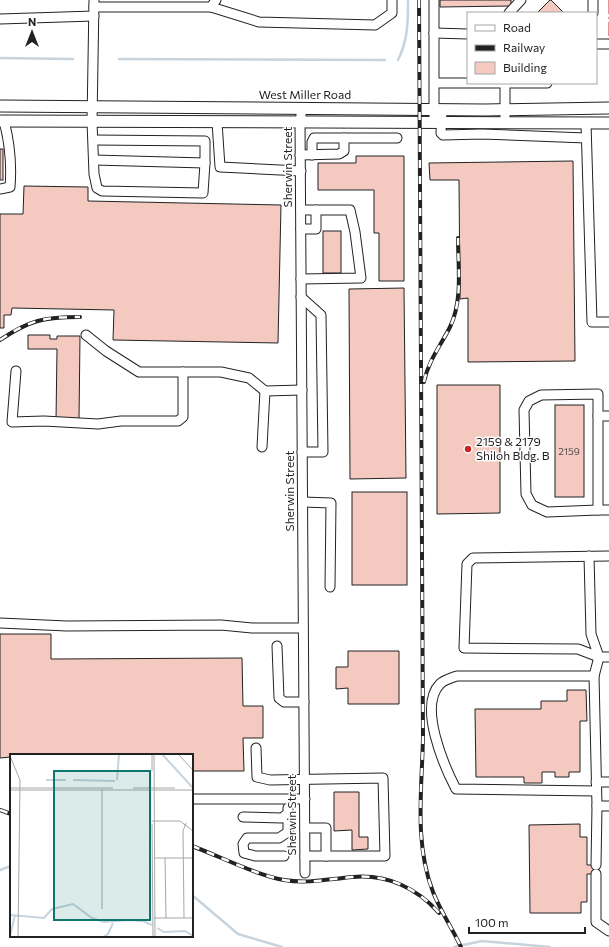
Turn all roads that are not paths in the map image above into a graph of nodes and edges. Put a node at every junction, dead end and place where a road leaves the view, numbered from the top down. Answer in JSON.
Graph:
{"nodes":[{"id":1,"x":392,"y":0,"type":"edge"},
{"id":2,"x":434,"y":0,"type":"edge"},
{"id":3,"x":522,"y":0,"type":"edge"},
{"id":4,"x":593,"y":0,"type":"edge"},
{"id":5,"x":150,"y":4,"type":"edge"},
{"id":6,"x":214,"y":4,"type":"edge"},
{"id":7,"x":94,"y":8,"type":"edge"},
{"id":8,"x":510,"y":12,"type":"edge"},
{"id":9,"x":593,"y":12,"type":"edge"},
{"id":10,"x":0,"y":19,"type":"edge"},
{"id":11,"x":434,"y":33,"type":"junction"},
{"id":12,"x":467,"y":34,"type":"edge"},
{"id":13,"x":597,"y":44,"type":"edge"},
{"id":14,"x":609,"y":44,"type":"edge"},
{"id":15,"x":435,"y":83,"type":"junction"},
{"id":16,"x":467,"y":83,"type":"edge"},
{"id":17,"x":505,"y":84,"type":"edge"},
{"id":18,"x":0,"y":106,"type":"edge"},
{"id":19,"x":94,"y":107,"type":"junction"},
{"id":20,"x":302,"y":108,"type":"junction"},
{"id":21,"x":609,"y":108,"type":"edge"},
{"id":22,"x":438,"y":110,"type":"junction"},
{"id":23,"x":483,"y":110,"type":"junction"},
{"id":24,"x":505,"y":110,"type":"junction"},
{"id":25,"x":2,"y":121,"type":"edge"},
{"id":26,"x":92,"y":122,"type":"junction"},
{"id":27,"x":217,"y":122,"type":"junction"},
{"id":28,"x":300,"y":122,"type":"junction"},
{"id":29,"x":380,"y":122,"type":"junction"},
{"id":30,"x":438,"y":122,"type":"junction"},
{"id":31,"x":505,"y":123,"type":"junction"},
{"id":32,"x":586,"y":123,"type":"junction"},
{"id":33,"x":609,"y":123,"type":"edge"},
{"id":34,"x":483,"y":129,"type":"junction"},
{"id":35,"x":4,"y":136,"type":"edge"},
{"id":36,"x":344,"y":138,"type":"junction"},
{"id":37,"x":380,"y":138,"type":"junction"},
{"id":38,"x":397,"y":138,"type":"dead end"},
{"id":39,"x":586,"y":138,"type":"junction"},
{"id":40,"x":94,"y":140,"type":"junction"},
{"id":41,"x":300,"y":155,"type":"junction"},
{"id":42,"x":312,"y":155,"type":"junction"},
{"id":43,"x":94,"y":160,"type":"junction"},
{"id":44,"x":205,"y":163,"type":"junction"},
{"id":45,"x":300,"y":171,"type":"junction"},
{"id":46,"x":0,"y":189,"type":"edge"},
{"id":47,"x":301,"y":210,"type":"junction"},
{"id":48,"x":316,"y":210,"type":"junction"},
{"id":49,"x":301,"y":229,"type":"junction"},
{"id":50,"x":301,"y":279,"type":"junction"},
{"id":51,"x":301,"y":298,"type":"junction"},
{"id":52,"x":609,"y":322,"type":"edge"},
{"id":53,"x":86,"y":335,"type":"dead end"},
{"id":54,"x":16,"y":371,"type":"dead end"},
{"id":55,"x":183,"y":372,"type":"junction"},
{"id":56,"x":302,"y":390,"type":"junction"},
{"id":57,"x":265,"y":391,"type":"junction"},
{"id":58,"x":598,"y":416,"type":"junction"},
{"id":59,"x":609,"y":416,"type":"edge"},
{"id":60,"x":262,"y":447,"type":"dead end"},
{"id":61,"x":302,"y":452,"type":"junction"},
{"id":62,"x":303,"y":502,"type":"junction"},
{"id":63,"x":598,"y":510,"type":"junction"},
{"id":64,"x":609,"y":510,"type":"edge"},
{"id":65,"x":590,"y":556,"type":"junction"},
{"id":66,"x":609,"y":556,"type":"edge"},
{"id":67,"x":330,"y":587,"type":"dead end"},
{"id":68,"x":0,"y":623,"type":"edge"},
{"id":69,"x":304,"y":628,"type":"junction"},
{"id":70,"x":277,"y":646,"type":"dead end"},
{"id":71,"x":599,"y":657,"type":"junction"},
{"id":72,"x":609,"y":657,"type":"edge"},
{"id":73,"x":594,"y":676,"type":"junction"},
{"id":74,"x":304,"y":702,"type":"junction"},
{"id":75,"x":256,"y":748,"type":"dead end"},
{"id":76,"x":304,"y":779,"type":"junction"},
{"id":77,"x":609,"y":782,"type":"edge"},
{"id":78,"x":596,"y":786,"type":"junction"},
{"id":79,"x":193,"y":799,"type":"edge"},
{"id":80,"x":287,"y":799,"type":"junction"},
{"id":81,"x":305,"y":799,"type":"junction"},
{"id":82,"x":597,"y":806,"type":"junction"},
{"id":83,"x":609,"y":806,"type":"edge"},
{"id":84,"x":288,"y":812,"type":"junction"},
{"id":85,"x":243,"y":817,"type":"dead end"},
{"id":86,"x":305,"y":828,"type":"junction"},
{"id":87,"x":284,"y":856,"type":"dead end"},
{"id":88,"x":305,"y":856,"type":"junction"},
{"id":89,"x":326,"y":856,"type":"junction"},
{"id":90,"x":305,"y":873,"type":"dead end"},
{"id":91,"x":609,"y":931,"type":"edge"}],
"edges":[{"from":1,"to":6,"type":"street"},
{"from":2,"to":11,"type":"street"},
{"from":3,"to":8,"type":"street"},
{"from":4,"to":9,"type":"street"},
{"from":5,"to":6,"type":"street"},
{"from":5,"to":7,"type":"street"},
{"from":7,"to":10,"type":"street"},
{"from":7,"to":19,"type":"street"},
{"from":11,"to":12,"type":"street"},
{"from":11,"to":15,"type":"street"},
{"from":13,"to":14,"type":"street"},
{"from":15,"to":16,"type":"street"},
{"from":15,"to":22,"type":"street"},
{"from":17,"to":24,"type":"street"},
{"from":18,"to":19,"type":"main road","name":"West Miller Road"},
{"from":19,"to":20,"type":"main road","name":"West Miller Road"},
{"from":19,"to":26,"type":"street"},
{"from":20,"to":22,"type":"main road","name":"West Miller Road"},
{"from":20,"to":28,"type":"street","name":"Sherwin Street"},
{"from":21,"to":24,"type":"main road","name":"West Miller Road"},
{"from":22,"to":23,"type":"main road","name":"West Miller Road"},
{"from":22,"to":30,"type":"street"},
{"from":23,"to":24,"type":"main road","name":"West Miller Road"},
{"from":23,"to":34,"type":"street"},
{"from":24,"to":31,"type":"street"},
{"from":25,"to":26,"type":"main road"},
{"from":25,"to":35,"type":"street"},
{"from":26,"to":27,"type":"main road"},
{"from":26,"to":40,"type":"street"},
{"from":27,"to":28,"type":"main road"},
{"from":27,"to":45,"type":"street"},
{"from":28,"to":29,"type":"main road"},
{"from":28,"to":41,"type":"street","name":"Sherwin Street"},
{"from":29,"to":30,"type":"main road"},
{"from":29,"to":37,"type":"street"},
{"from":30,"to":34,"type":"main road"},
{"from":31,"to":32,"type":"main road"},
{"from":31,"to":34,"type":"main road"},
{"from":32,"to":33,"type":"main road"},
{"from":32,"to":39,"type":"street"},
{"from":34,"to":39,"type":"street"},
{"from":35,"to":46,"type":"street"},
{"from":36,"to":37,"type":"street"},
{"from":36,"to":42,"type":"street"},
{"from":36,"to":42,"type":"street"},
{"from":37,"to":38,"type":"street"},
{"from":39,"to":52,"type":"street"},
{"from":40,"to":43,"type":"street"},
{"from":40,"to":44,"type":"street"},
{"from":41,"to":42,"type":"street"},
{"from":41,"to":45,"type":"street","name":"Sherwin Street"},
{"from":43,"to":44,"type":"street"},
{"from":43,"to":44,"type":"street"},
{"from":45,"to":47,"type":"street","name":"Sherwin Street"},
{"from":47,"to":48,"type":"street"},
{"from":47,"to":49,"type":"street","name":"Sherwin Street"},
{"from":48,"to":49,"type":"street"},
{"from":48,"to":50,"type":"street"},
{"from":49,"to":50,"type":"street","name":"Sherwin Street"},
{"from":50,"to":51,"type":"street","name":"Sherwin Street"},
{"from":51,"to":56,"type":"street","name":"Sherwin Street"},
{"from":51,"to":61,"type":"street"},
{"from":53,"to":55,"type":"street"},
{"from":54,"to":55,"type":"street"},
{"from":55,"to":57,"type":"street"},
{"from":56,"to":57,"type":"street"},
{"from":56,"to":61,"type":"street","name":"Sherwin Street"},
{"from":57,"to":60,"type":"street"},
{"from":58,"to":59,"type":"street"},
{"from":58,"to":63,"type":"street"},
{"from":58,"to":63,"type":"street"},
{"from":61,"to":62,"type":"street","name":"Sherwin Street"},
{"from":62,"to":67,"type":"street"},
{"from":62,"to":69,"type":"street","name":"Sherwin Street"},
{"from":63,"to":64,"type":"street"},
{"from":65,"to":66,"type":"street"},
{"from":65,"to":71,"type":"street"},
{"from":65,"to":71,"type":"street"},
{"from":68,"to":69,"type":"street"},
{"from":69,"to":74,"type":"street","name":"Sherwin Street"},
{"from":70,"to":74,"type":"street"},
{"from":71,"to":72,"type":"street"},
{"from":71,"to":73,"type":"street"},
{"from":73,"to":78,"type":"street"},
{"from":73,"to":78,"type":"street"},
{"from":74,"to":76,"type":"street","name":"Sherwin Street"},
{"from":75,"to":76,"type":"street"},
{"from":76,"to":81,"type":"street","name":"Sherwin Street"},
{"from":76,"to":89,"type":"street"},
{"from":77,"to":78,"type":"street"},
{"from":78,"to":82,"type":"street"},
{"from":79,"to":80,"type":"street"},
{"from":80,"to":81,"type":"street"},
{"from":80,"to":84,"type":"street"},
{"from":81,"to":86,"type":"street","name":"Sherwin Street"},
{"from":82,"to":83,"type":"street"},
{"from":82,"to":91,"type":"street"},
{"from":84,"to":85,"type":"street"},
{"from":84,"to":87,"type":"street"},
{"from":86,"to":88,"type":"street","name":"Sherwin Street"},
{"from":86,"to":89,"type":"street"},
{"from":88,"to":89,"type":"street"},
{"from":88,"to":90,"type":"street","name":"Sherwin Street"}]}
